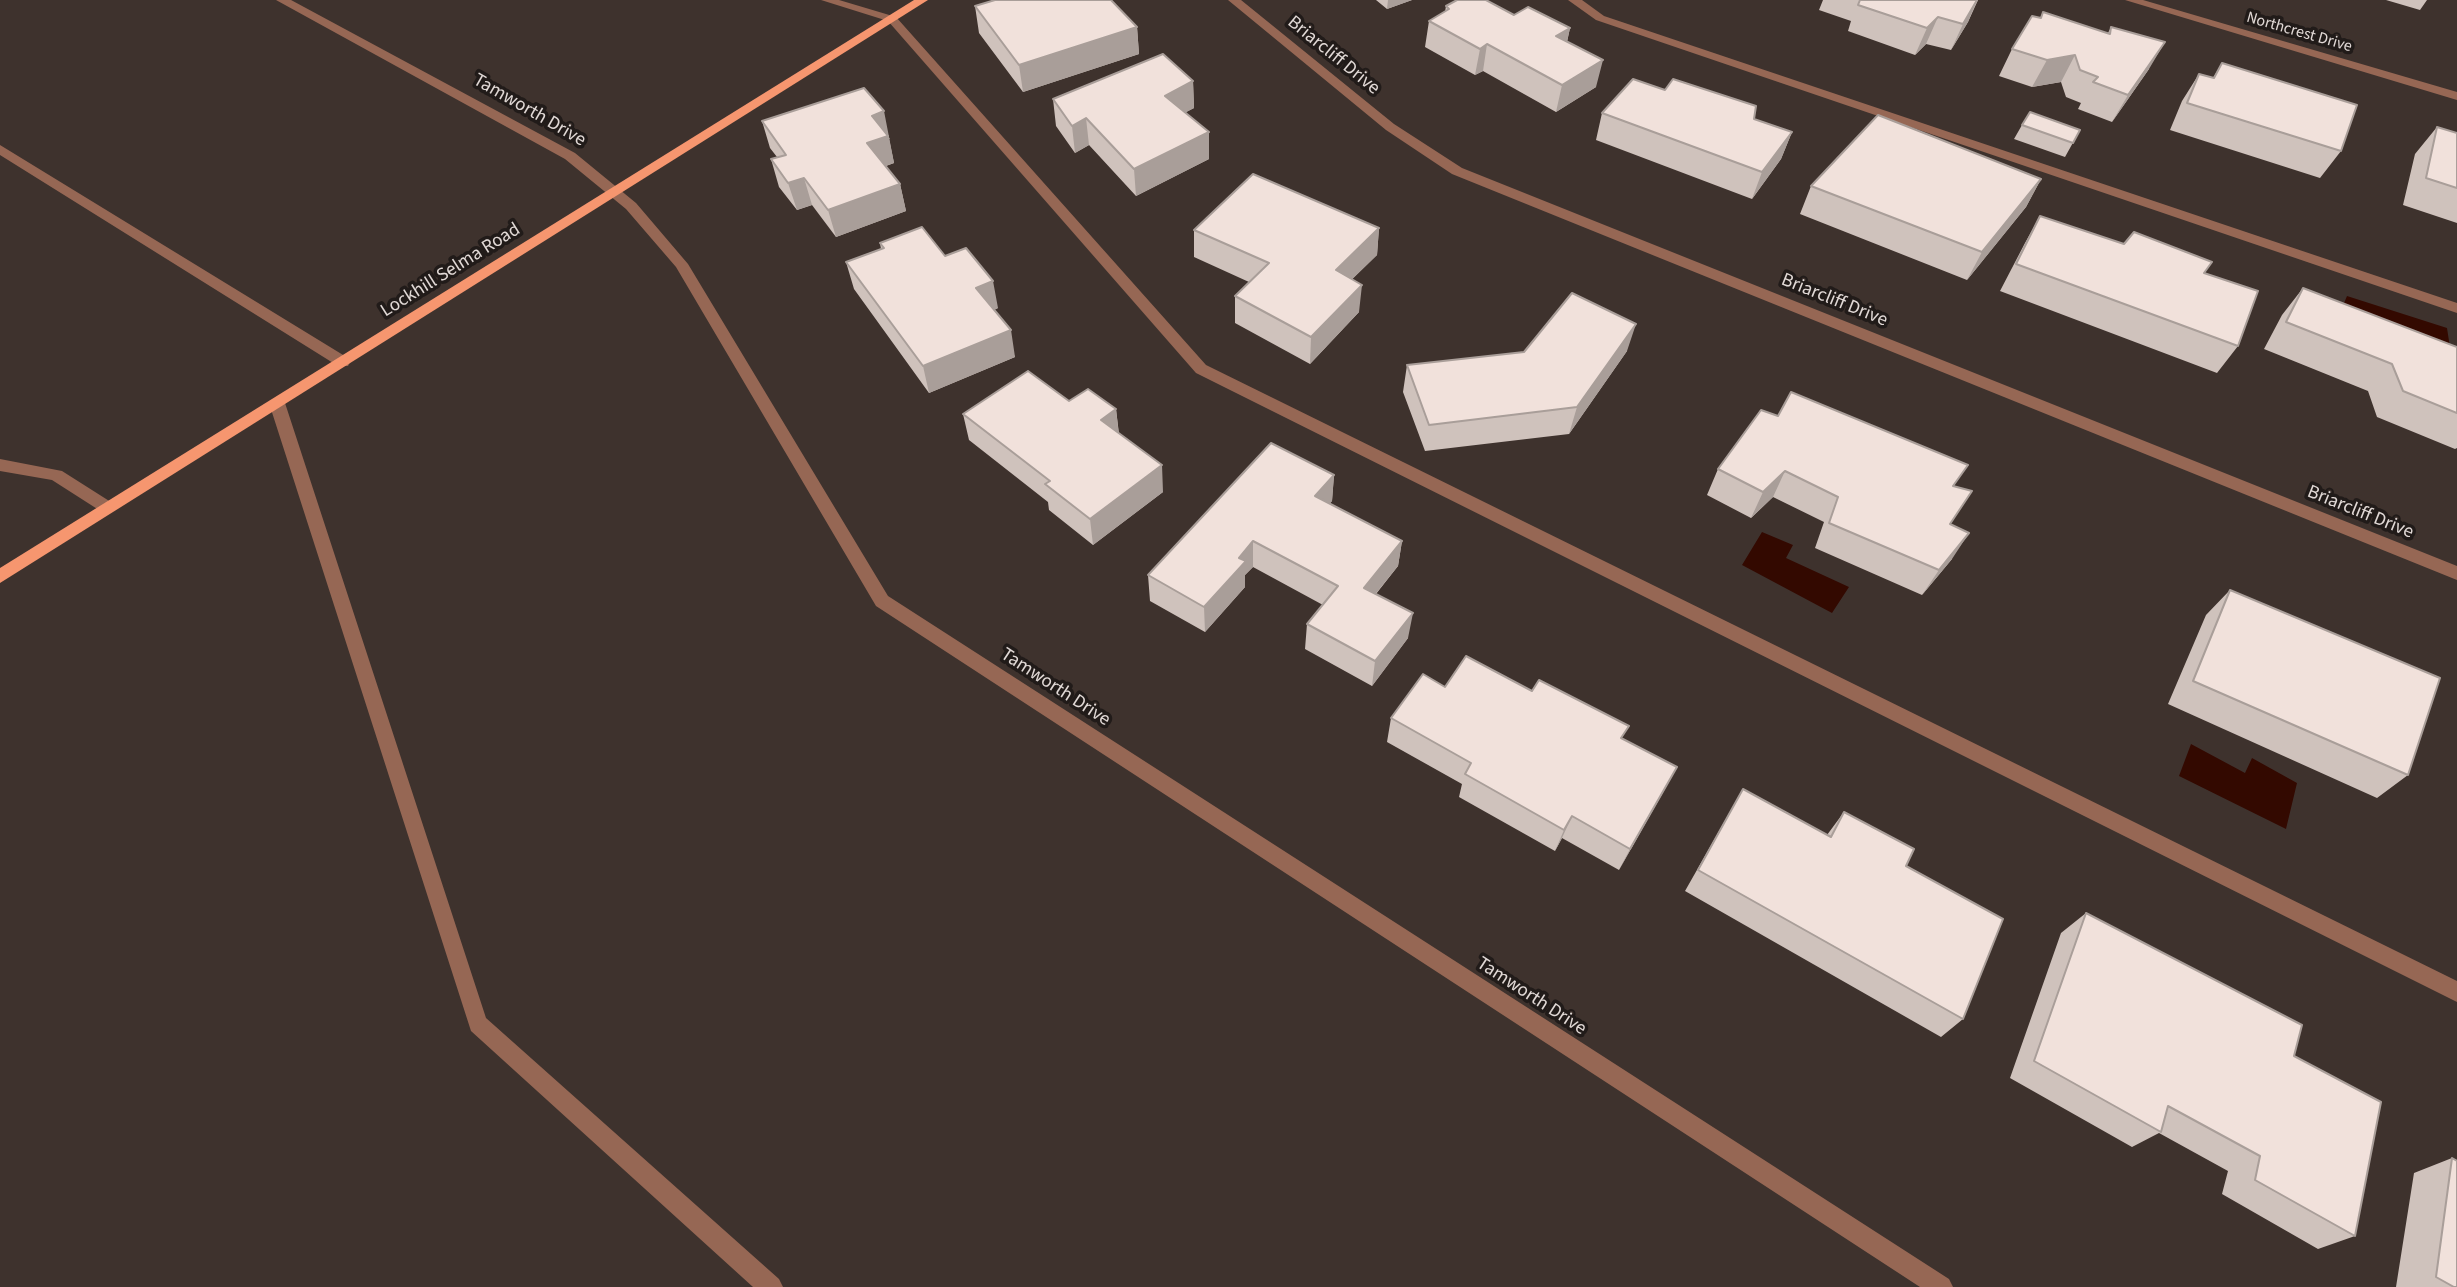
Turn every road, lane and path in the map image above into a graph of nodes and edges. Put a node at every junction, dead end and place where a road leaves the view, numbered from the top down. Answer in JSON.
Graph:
{"nodes":[{"id":1,"x":282,"y":0,"type":"edge"},
{"id":2,"x":827,"y":0,"type":"edge"},
{"id":3,"x":922,"y":0,"type":"edge"},
{"id":4,"x":1234,"y":0,"type":"edge"},
{"id":5,"x":1574,"y":0,"type":"edge"},
{"id":6,"x":2131,"y":0,"type":"edge"},
{"id":7,"x":892,"y":19,"type":"junction"},
{"id":8,"x":2457,"y":96,"type":"edge"},
{"id":9,"x":0,"y":149,"type":"edge"},
{"id":10,"x":614,"y":192,"type":"junction"},
{"id":11,"x":2457,"y":307,"type":"edge"},
{"id":12,"x":342,"y":362,"type":"junction"},
{"id":13,"x":277,"y":403,"type":"junction"},
{"id":14,"x":0,"y":465,"type":"edge"},
{"id":15,"x":108,"y":508,"type":"junction"},
{"id":16,"x":2457,"y":573,"type":"edge"},
{"id":17,"x":0,"y":576,"type":"edge"},
{"id":18,"x":2457,"y":992,"type":"edge"},
{"id":19,"x":771,"y":1287,"type":"edge"},
{"id":20,"x":1941,"y":1287,"type":"edge"}],
"edges":[{"from":1,"to":10,"type":"street","name":"Tamworth Drive"},
{"from":2,"to":7,"type":"street"},
{"from":3,"to":7,"type":"main road","name":"Lockhill Selma Road"},
{"from":4,"to":16,"type":"street","name":"Briarcliff Drive"},
{"from":5,"to":11,"type":"street"},
{"from":6,"to":8,"type":"street","name":"Northcrest Drive"},
{"from":7,"to":10,"type":"main road","name":"Lockhill Selma Road"},
{"from":7,"to":18,"type":"street"},
{"from":9,"to":12,"type":"street"},
{"from":10,"to":12,"type":"main road","name":"Lockhill Selma Road"},
{"from":10,"to":20,"type":"street","name":"Tamworth Drive"},
{"from":12,"to":13,"type":"main road","name":"Lockhill Selma Road"},
{"from":13,"to":15,"type":"main road","name":"Lockhill Selma Road"},
{"from":13,"to":19,"type":"street"},
{"from":14,"to":15,"type":"street"},
{"from":15,"to":17,"type":"main road","name":"Lockhill Selma Road"}]}
